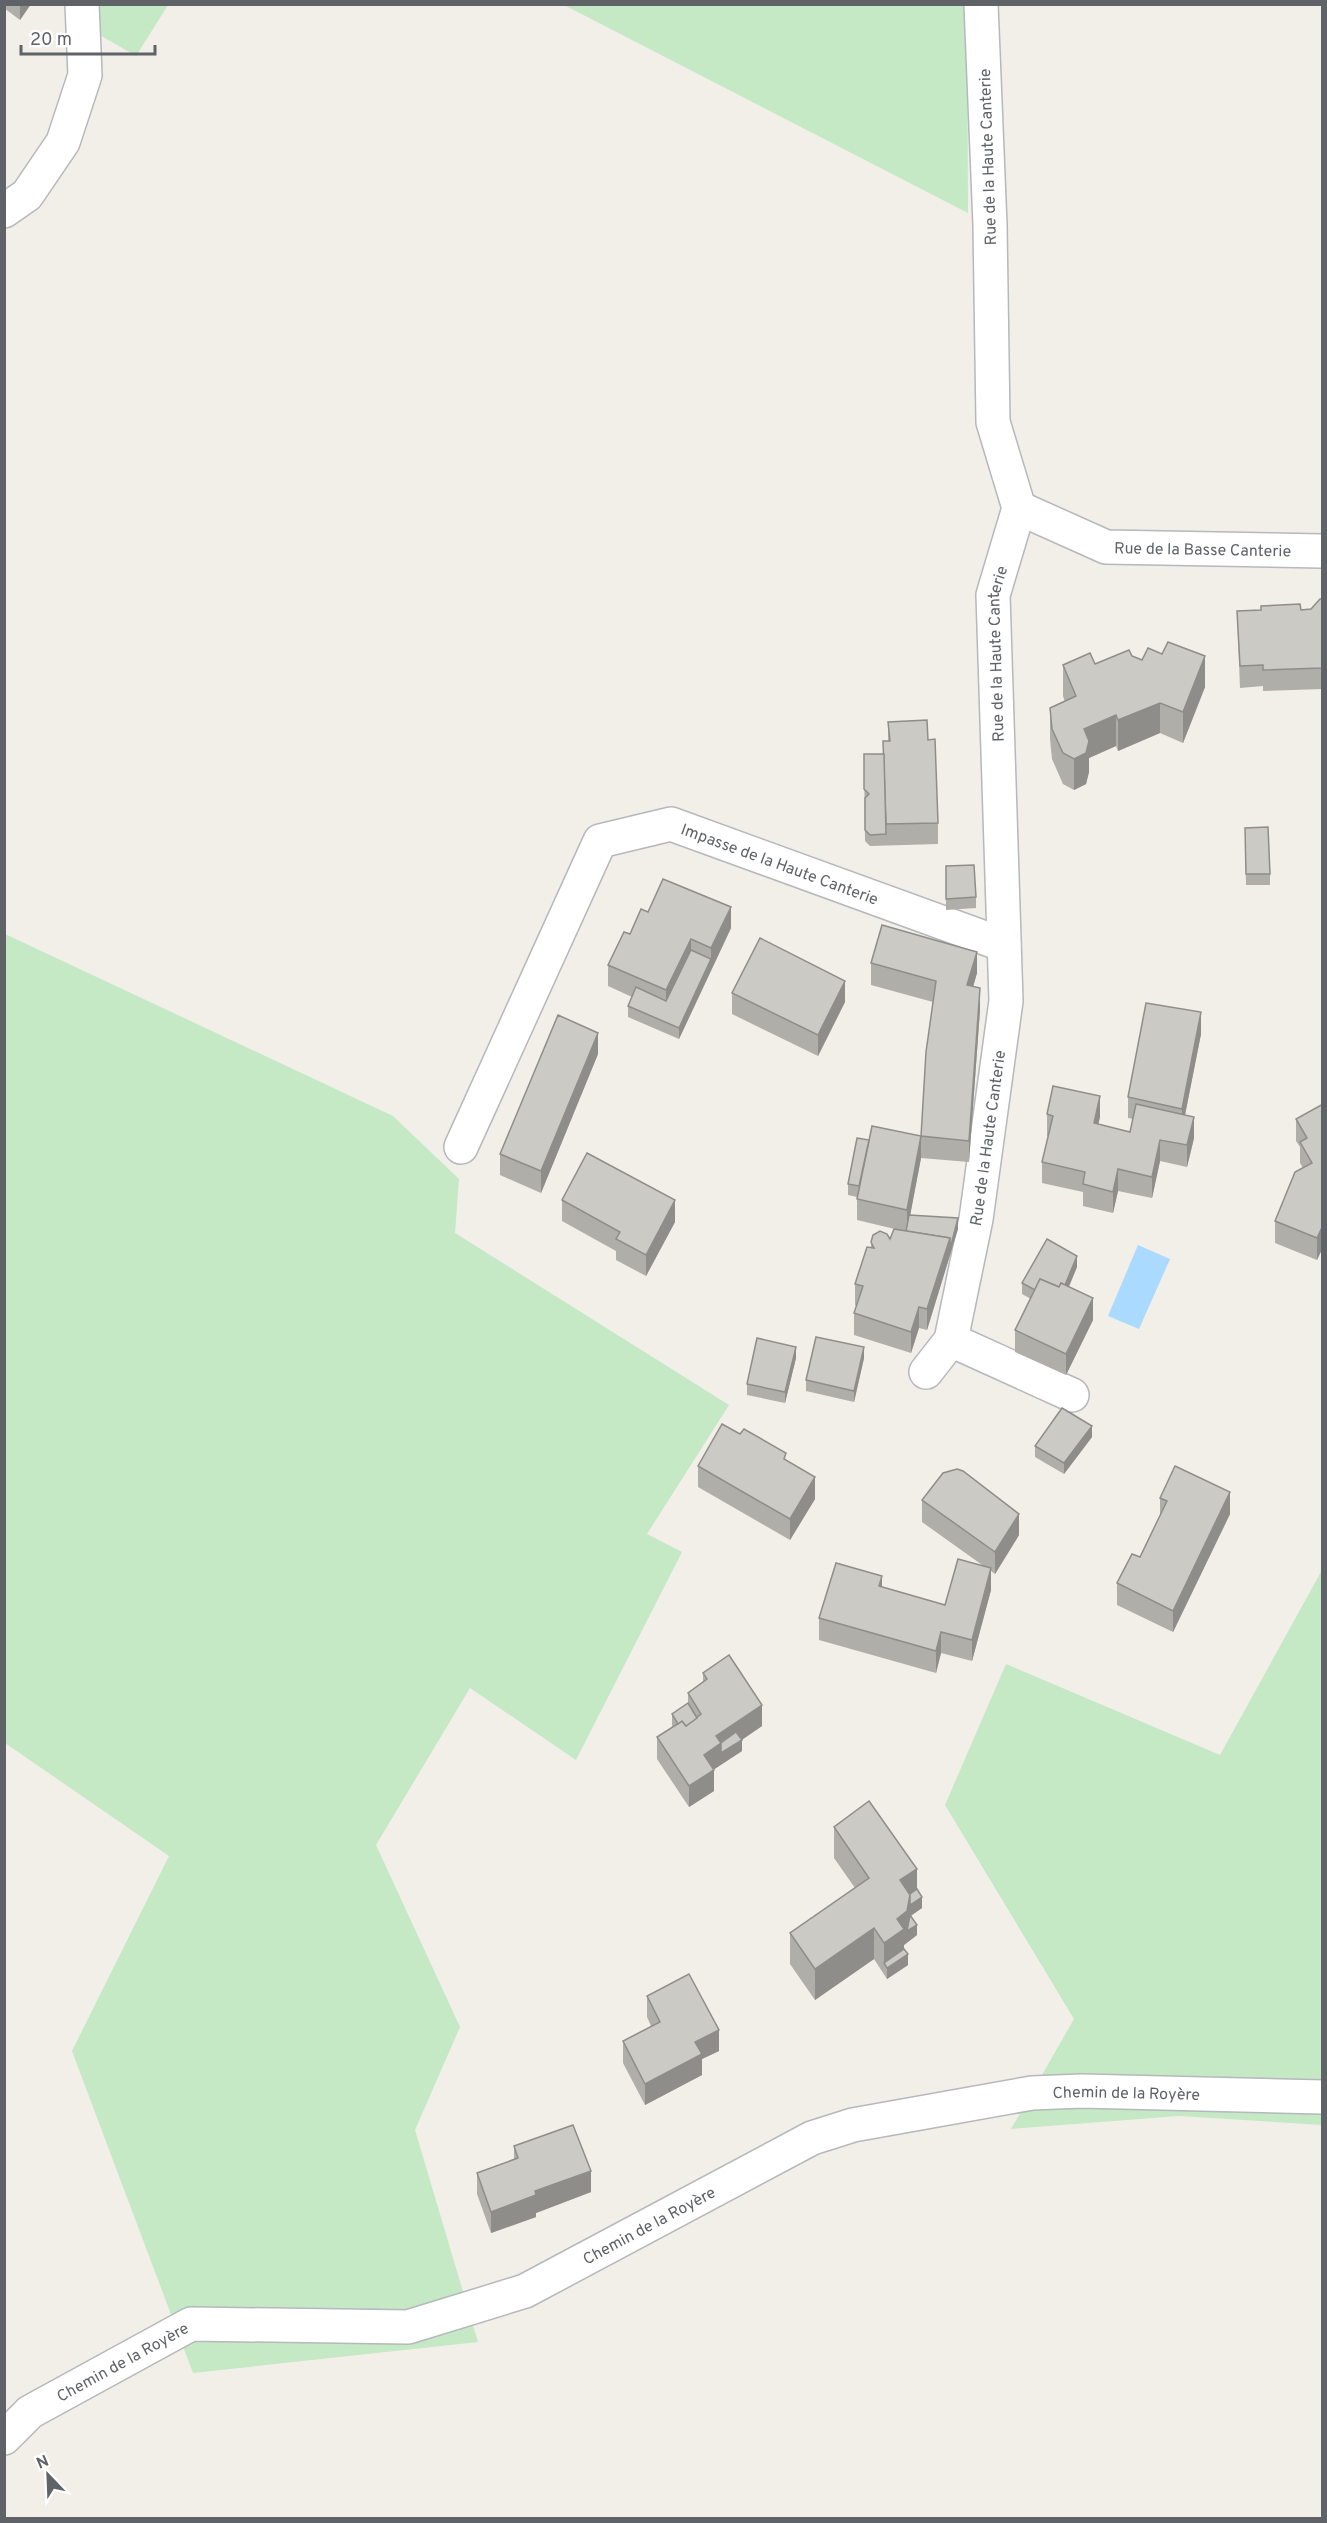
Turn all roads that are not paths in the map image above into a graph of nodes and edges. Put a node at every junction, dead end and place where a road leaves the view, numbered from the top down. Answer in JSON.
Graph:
{"nodes":[{"id":1,"x":82,"y":4,"type":"edge"},
{"id":2,"x":981,"y":4,"type":"edge"},
{"id":3,"x":4,"y":211,"type":"edge"},
{"id":4,"x":1019,"y":508,"type":"junction"},
{"id":5,"x":1323,"y":551,"type":"edge"},
{"id":6,"x":1004,"y":945,"type":"junction"},
{"id":7,"x":461,"y":1147,"type":"dead end"},
{"id":8,"x":951,"y":1340,"type":"junction"},
{"id":9,"x":926,"y":1372,"type":"dead end"},
{"id":10,"x":1072,"y":1395,"type":"dead end"},
{"id":11,"x":1323,"y":2097,"type":"edge"},
{"id":12,"x":4,"y":2438,"type":"edge"}],
"edges":[{"from":1,"to":3,"type":"street"},
{"from":2,"to":4,"type":"street","name":"Rue de la Haute Canterie"},
{"from":4,"to":5,"type":"street","name":"Rue de la Basse Canterie"},
{"from":4,"to":6,"type":"street","name":"Rue de la Haute Canterie"},
{"from":6,"to":7,"type":"street","name":"Impasse de la Haute Canterie"},
{"from":6,"to":8,"type":"street","name":"Rue de la Haute Canterie"},
{"from":8,"to":9,"type":"street","name":"Rue de la Haute Canterie"},
{"from":8,"to":10,"type":"street"},
{"from":11,"to":12,"type":"street","name":"Chemin de la Royère"}]}
